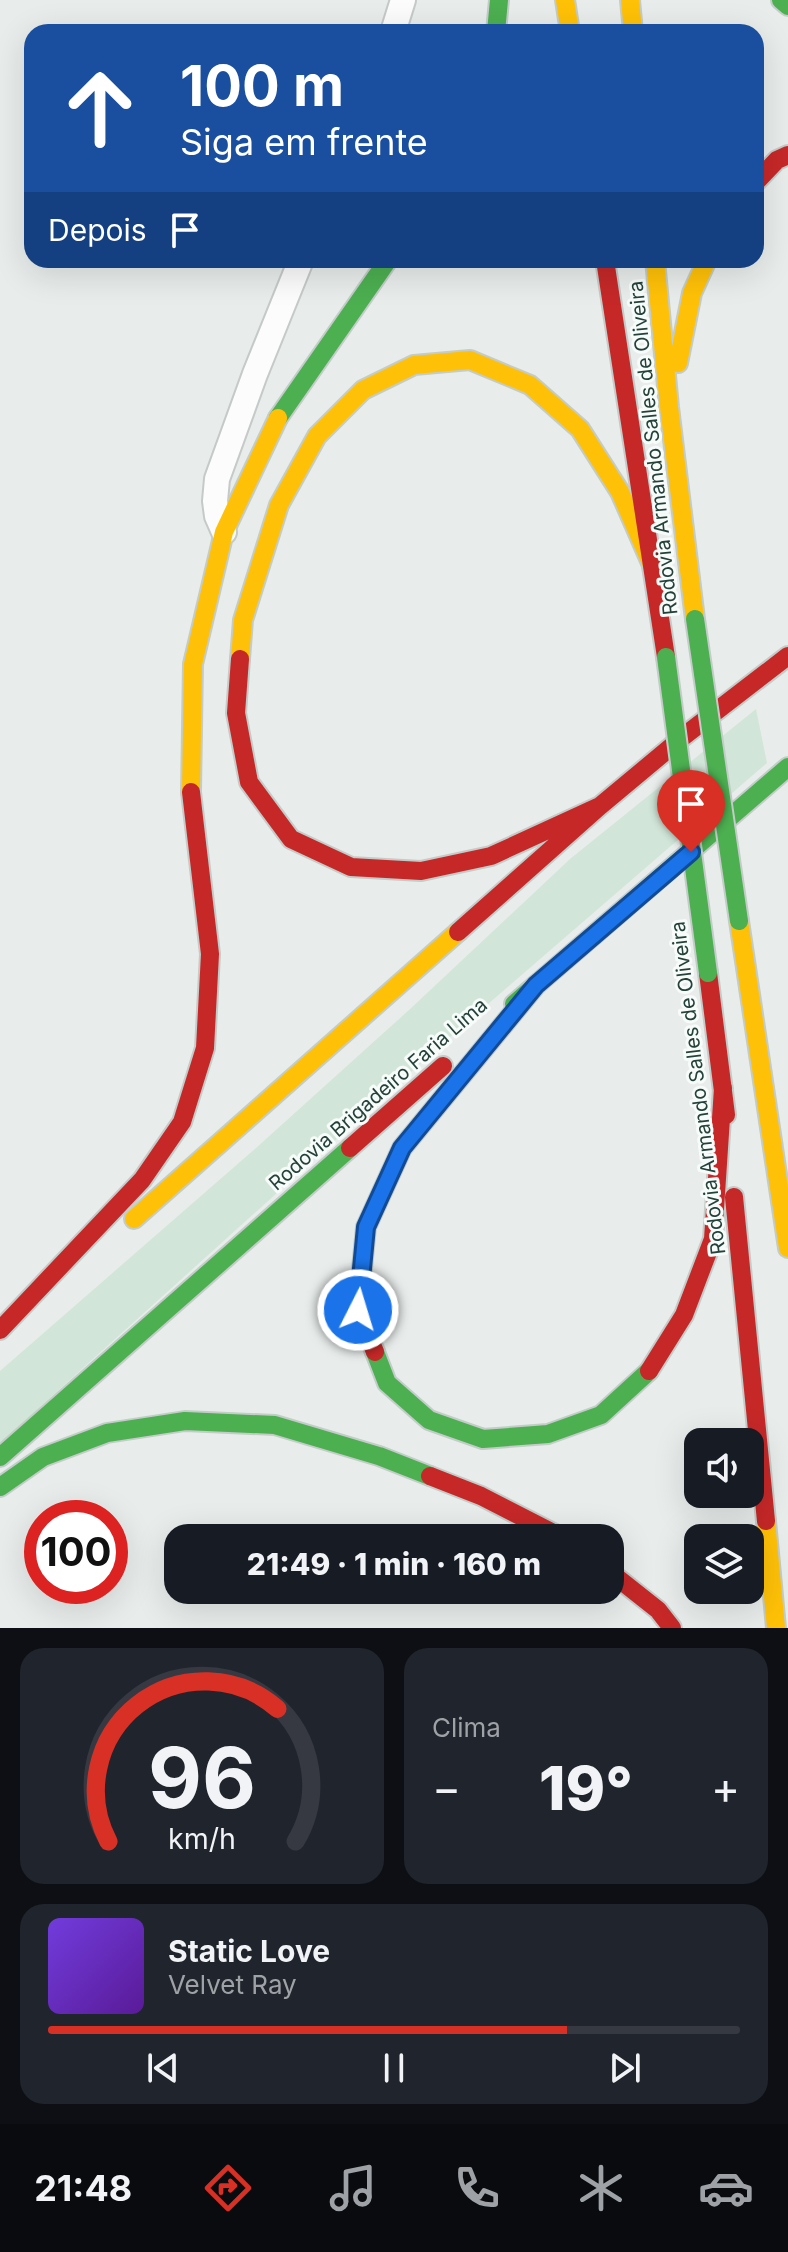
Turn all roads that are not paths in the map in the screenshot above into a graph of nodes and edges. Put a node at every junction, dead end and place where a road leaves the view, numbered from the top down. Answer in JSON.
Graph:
{"nodes":[{"id":1,"x":403,"y":0,"type":"edge"},
{"id":2,"x":499,"y":0,"type":"edge"},
{"id":3,"x":565,"y":0,"type":"edge"},
{"id":4,"x":630,"y":0,"type":"edge"},
{"id":5,"x":781,"y":0,"type":"edge"},
{"id":6,"x":788,"y":6,"type":"edge"},
{"id":7,"x":396,"y":24,"type":"edge"},
{"id":8,"x":497,"y":24,"type":"edge"},
{"id":9,"x":569,"y":24,"type":"edge"},
{"id":10,"x":632,"y":24,"type":"edge"},
{"id":11,"x":788,"y":155,"type":"edge"},
{"id":12,"x":764,"y":174,"type":"edge"},
{"id":13,"x":298,"y":268,"type":"edge"},
{"id":14,"x":382,"y":268,"type":"edge"},
{"id":15,"x":606,"y":268,"type":"edge"},
{"id":16,"x":656,"y":268,"type":"edge"},
{"id":17,"x":703,"y":268,"type":"edge"},
{"id":18,"x":669,"y":407,"type":"junction"},
{"id":19,"x":224,"y":532,"type":"junction"},
{"id":20,"x":652,"y":565,"type":"junction"},
{"id":21,"x":788,"y":656,"type":"edge"},
{"id":22,"x":788,"y":767,"type":"edge"},
{"id":23,"x":600,"y":806,"type":"junction"},
{"id":24,"x":536,"y":985,"type":"junction"},
{"id":25,"x":752,"y":1014,"type":"junction"},
{"id":26,"x":723,"y":1088,"type":"junction"},
{"id":27,"x":785,"y":1105,"type":"dead end"},
{"id":28,"x":788,"y":1248,"type":"edge"},
{"id":29,"x":0,"y":1330,"type":"edge"},
{"id":30,"x":0,"y":1338,"type":"edge"},
{"id":31,"x":0,"y":1457,"type":"edge"},
{"id":32,"x":0,"y":1487,"type":"edge"},
{"id":33,"x":536,"y":1524,"type":"edge"},
{"id":34,"x":624,"y":1583,"type":"edge"},
{"id":35,"x":672,"y":1628,"type":"edge"},
{"id":36,"x":776,"y":1628,"type":"edge"}],
"edges":[{"from":1,"to":7,"type":"street"},
{"from":2,"to":8,"type":"highway"},
{"from":3,"to":9,"type":"highway"},
{"from":4,"to":10,"type":"highway"},
{"from":5,"to":6,"type":"highway"},
{"from":11,"to":12,"type":"highway"},
{"from":13,"to":19,"type":"street"},
{"from":14,"to":19,"type":"highway"},
{"from":15,"to":20,"type":"highway","name":"Rodovia Armando Salles de Oliveira"},
{"from":16,"to":18,"type":"highway","name":"Rodovia Armando Salles de Oliveira"},
{"from":17,"to":18,"type":"highway"},
{"from":18,"to":25,"type":"highway","name":"Rodovia Armando Salles de Oliveira","bridge":true},
{"from":19,"to":29,"type":"highway"},
{"from":20,"to":23,"type":"highway"},
{"from":20,"to":26,"type":"highway","name":"Rodovia Armando Salles de Oliveira","bridge":true},
{"from":21,"to":23,"type":"highway"},
{"from":22,"to":24,"type":"highway","name":"Rodovia Brigadeiro Faria Lima"},
{"from":23,"to":30,"type":"highway"},
{"from":24,"to":26,"type":"highway"},
{"from":24,"to":31,"type":"highway","name":"Rodovia Brigadeiro Faria Lima"},
{"from":25,"to":27,"type":"highway"},
{"from":25,"to":28,"type":"highway","name":"Rodovia Armando Salles de Oliveira"},
{"from":26,"to":36,"type":"highway","name":"Rodovia Armando Salles de Oliveira"},
{"from":32,"to":33,"type":"highway"},
{"from":34,"to":35,"type":"highway"}]}
